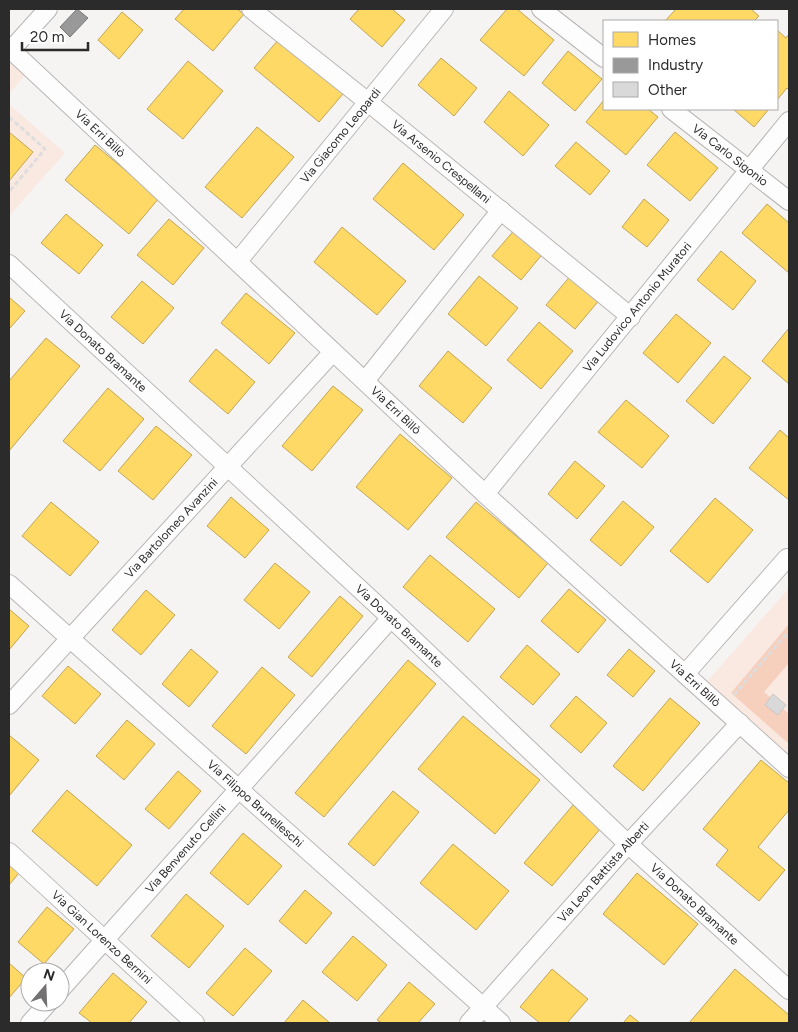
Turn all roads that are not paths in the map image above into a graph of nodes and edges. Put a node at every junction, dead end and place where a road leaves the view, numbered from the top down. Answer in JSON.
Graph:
{"nodes":[{"id":1,"x":48,"y":9,"type":"edge"},
{"id":2,"x":251,"y":9,"type":"edge"},
{"id":3,"x":444,"y":9,"type":"edge"},
{"id":4,"x":541,"y":9,"type":"edge"},
{"id":5,"x":10,"y":49,"type":"edge"},
{"id":6,"x":603,"y":57,"type":"edge"},
{"id":7,"x":368,"y":102,"type":"junction"},
{"id":8,"x":672,"y":110,"type":"edge"},
{"id":9,"x":789,"y":121,"type":"edge"},
{"id":10,"x":749,"y":169,"type":"junction"},
{"id":11,"x":789,"y":201,"type":"edge"},
{"id":12,"x":501,"y":210,"type":"junction"},
{"id":13,"x":238,"y":261,"type":"junction"},
{"id":14,"x":9,"y":264,"type":"edge"},
{"id":15,"x":631,"y":317,"type":"junction"},
{"id":16,"x":334,"y":352,"type":"junction"},
{"id":17,"x":365,"y":381,"type":"junction"},
{"id":18,"x":227,"y":467,"type":"junction"},
{"id":19,"x":485,"y":494,"type":"junction"},
{"id":20,"x":787,"y":558,"type":"dead end"},
{"id":21,"x":9,"y":584,"type":"edge"},
{"id":22,"x":391,"y":618,"type":"junction"},
{"id":23,"x":70,"y":639,"type":"junction"},
{"id":24,"x":685,"y":674,"type":"junction"},
{"id":25,"x":9,"y":705,"type":"edge"},
{"id":26,"x":740,"y":723,"type":"junction"},
{"id":27,"x":789,"y":768,"type":"edge"},
{"id":28,"x":238,"y":789,"type":"junction"},
{"id":29,"x":628,"y":844,"type":"junction"},
{"id":30,"x":9,"y":852,"type":"edge"},
{"id":31,"x":104,"y":940,"type":"junction"},
{"id":32,"x":70,"y":979,"type":"edge"},
{"id":33,"x":789,"y":990,"type":"edge"},
{"id":34,"x":483,"y":1008,"type":"junction"},
{"id":35,"x":40,"y":1012,"type":"edge"},
{"id":36,"x":30,"y":1023,"type":"edge"},
{"id":37,"x":195,"y":1023,"type":"edge"},
{"id":38,"x":469,"y":1023,"type":"edge"},
{"id":39,"x":501,"y":1023,"type":"edge"}],
"edges":[{"from":1,"to":5,"type":"street"},
{"from":2,"to":7,"type":"street","name":"Via Arsenio Crespellani"},
{"from":3,"to":7,"type":"street","name":"Via Giacomo Leopardi"},
{"from":4,"to":6,"type":"street"},
{"from":5,"to":13,"type":"street","name":"Via Erri Billò"},
{"from":7,"to":12,"type":"street","name":"Via Arsenio Crespellani"},
{"from":7,"to":13,"type":"street","name":"Via Giacomo Leopardi"},
{"from":8,"to":10,"type":"street","name":"Via Carlo Sigonio"},
{"from":9,"to":10,"type":"street","name":"Via Ludovico Antonio Muratori"},
{"from":10,"to":11,"type":"street","name":"Via Carlo Sigonio"},
{"from":10,"to":15,"type":"street","name":"Via Ludovico Antonio Muratori"},
{"from":12,"to":15,"type":"street","name":"Via Arsenio Crespellani"},
{"from":12,"to":17,"type":"street"},
{"from":13,"to":16,"type":"street","name":"Via Erri Billò"},
{"from":14,"to":18,"type":"street","name":"Via Donato Bramante"},
{"from":15,"to":19,"type":"street","name":"Via Ludovico Antonio Muratori"},
{"from":16,"to":17,"type":"street","name":"Via Erri Billò"},
{"from":16,"to":18,"type":"street","name":"Via Bartolomeo Avanzini"},
{"from":17,"to":19,"type":"street","name":"Via Erri Billò"},
{"from":18,"to":22,"type":"street","name":"Via Donato Bramante"},
{"from":18,"to":23,"type":"street","name":"Via Bartolomeo Avanzini"},
{"from":19,"to":24,"type":"street","name":"Via Erri Billò"},
{"from":20,"to":24,"type":"street"},
{"from":21,"to":23,"type":"street","name":"Via Filippo Brunelleschi"},
{"from":22,"to":28,"type":"street","name":"Via Benvenuto Cellini"},
{"from":22,"to":29,"type":"street","name":"Via Donato Bramante"},
{"from":23,"to":25,"type":"street","name":"Via Bartolomeo Avanzini"},
{"from":23,"to":28,"type":"street","name":"Via Filippo Brunelleschi"},
{"from":24,"to":26,"type":"street","name":"Via Erri Billò"},
{"from":26,"to":27,"type":"street","name":"Via Erri Billò"},
{"from":26,"to":29,"type":"street","name":"Via Leon Battista Alberti"},
{"from":28,"to":31,"type":"street","name":"Via Benvenuto Cellini"},
{"from":28,"to":34,"type":"street","name":"Via Filippo Brunelleschi"},
{"from":29,"to":33,"type":"street","name":"Via Donato Bramante"},
{"from":29,"to":34,"type":"street","name":"Via Leon Battista Alberti"},
{"from":30,"to":31,"type":"street","name":"Via Gian Lorenzo Bernini"},
{"from":31,"to":32,"type":"street","name":"Via Benvenuto Cellini"},
{"from":31,"to":37,"type":"street","name":"Via Gian Lorenzo Bernini"},
{"from":34,"to":38,"type":"street","name":"Via Leon Battista Alberti"},
{"from":34,"to":39,"type":"street","name":"Via Filippo Brunelleschi"},
{"from":35,"to":36,"type":"street"}]}
